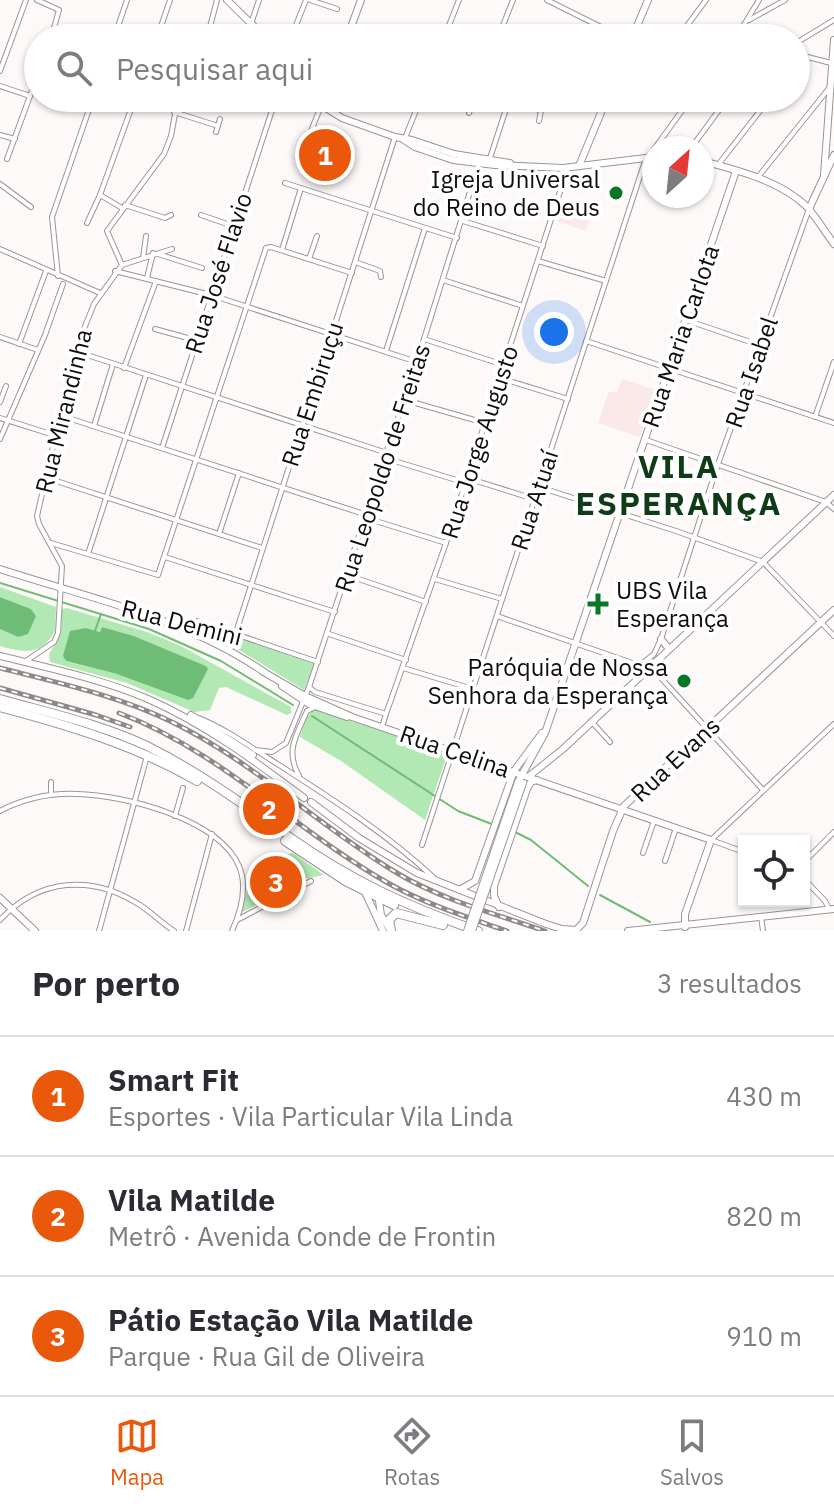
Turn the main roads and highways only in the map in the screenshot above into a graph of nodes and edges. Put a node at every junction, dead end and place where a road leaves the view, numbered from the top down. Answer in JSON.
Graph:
{"nodes":[{"id":1,"x":0,"y":699,"type":"edge"},
{"id":2,"x":0,"y":707,"type":"edge"},
{"id":3,"x":283,"y":836,"type":"junction"},
{"id":4,"x":378,"y":895,"type":"junction"},
{"id":5,"x":443,"y":925,"type":"junction"},
{"id":6,"x":391,"y":931,"type":"edge"},
{"id":7,"x":470,"y":931,"type":"edge"}],
"edges":[{"from":1,"to":3,"type":"highway"},
{"from":2,"to":3,"type":"highway"},
{"from":3,"to":4,"type":"highway"},
{"from":3,"to":4,"type":"highway"},
{"from":4,"to":5,"type":"highway"},
{"from":4,"to":7,"type":"highway"},
{"from":5,"to":6,"type":"highway"},
{"from":5,"to":7,"type":"highway"}]}
